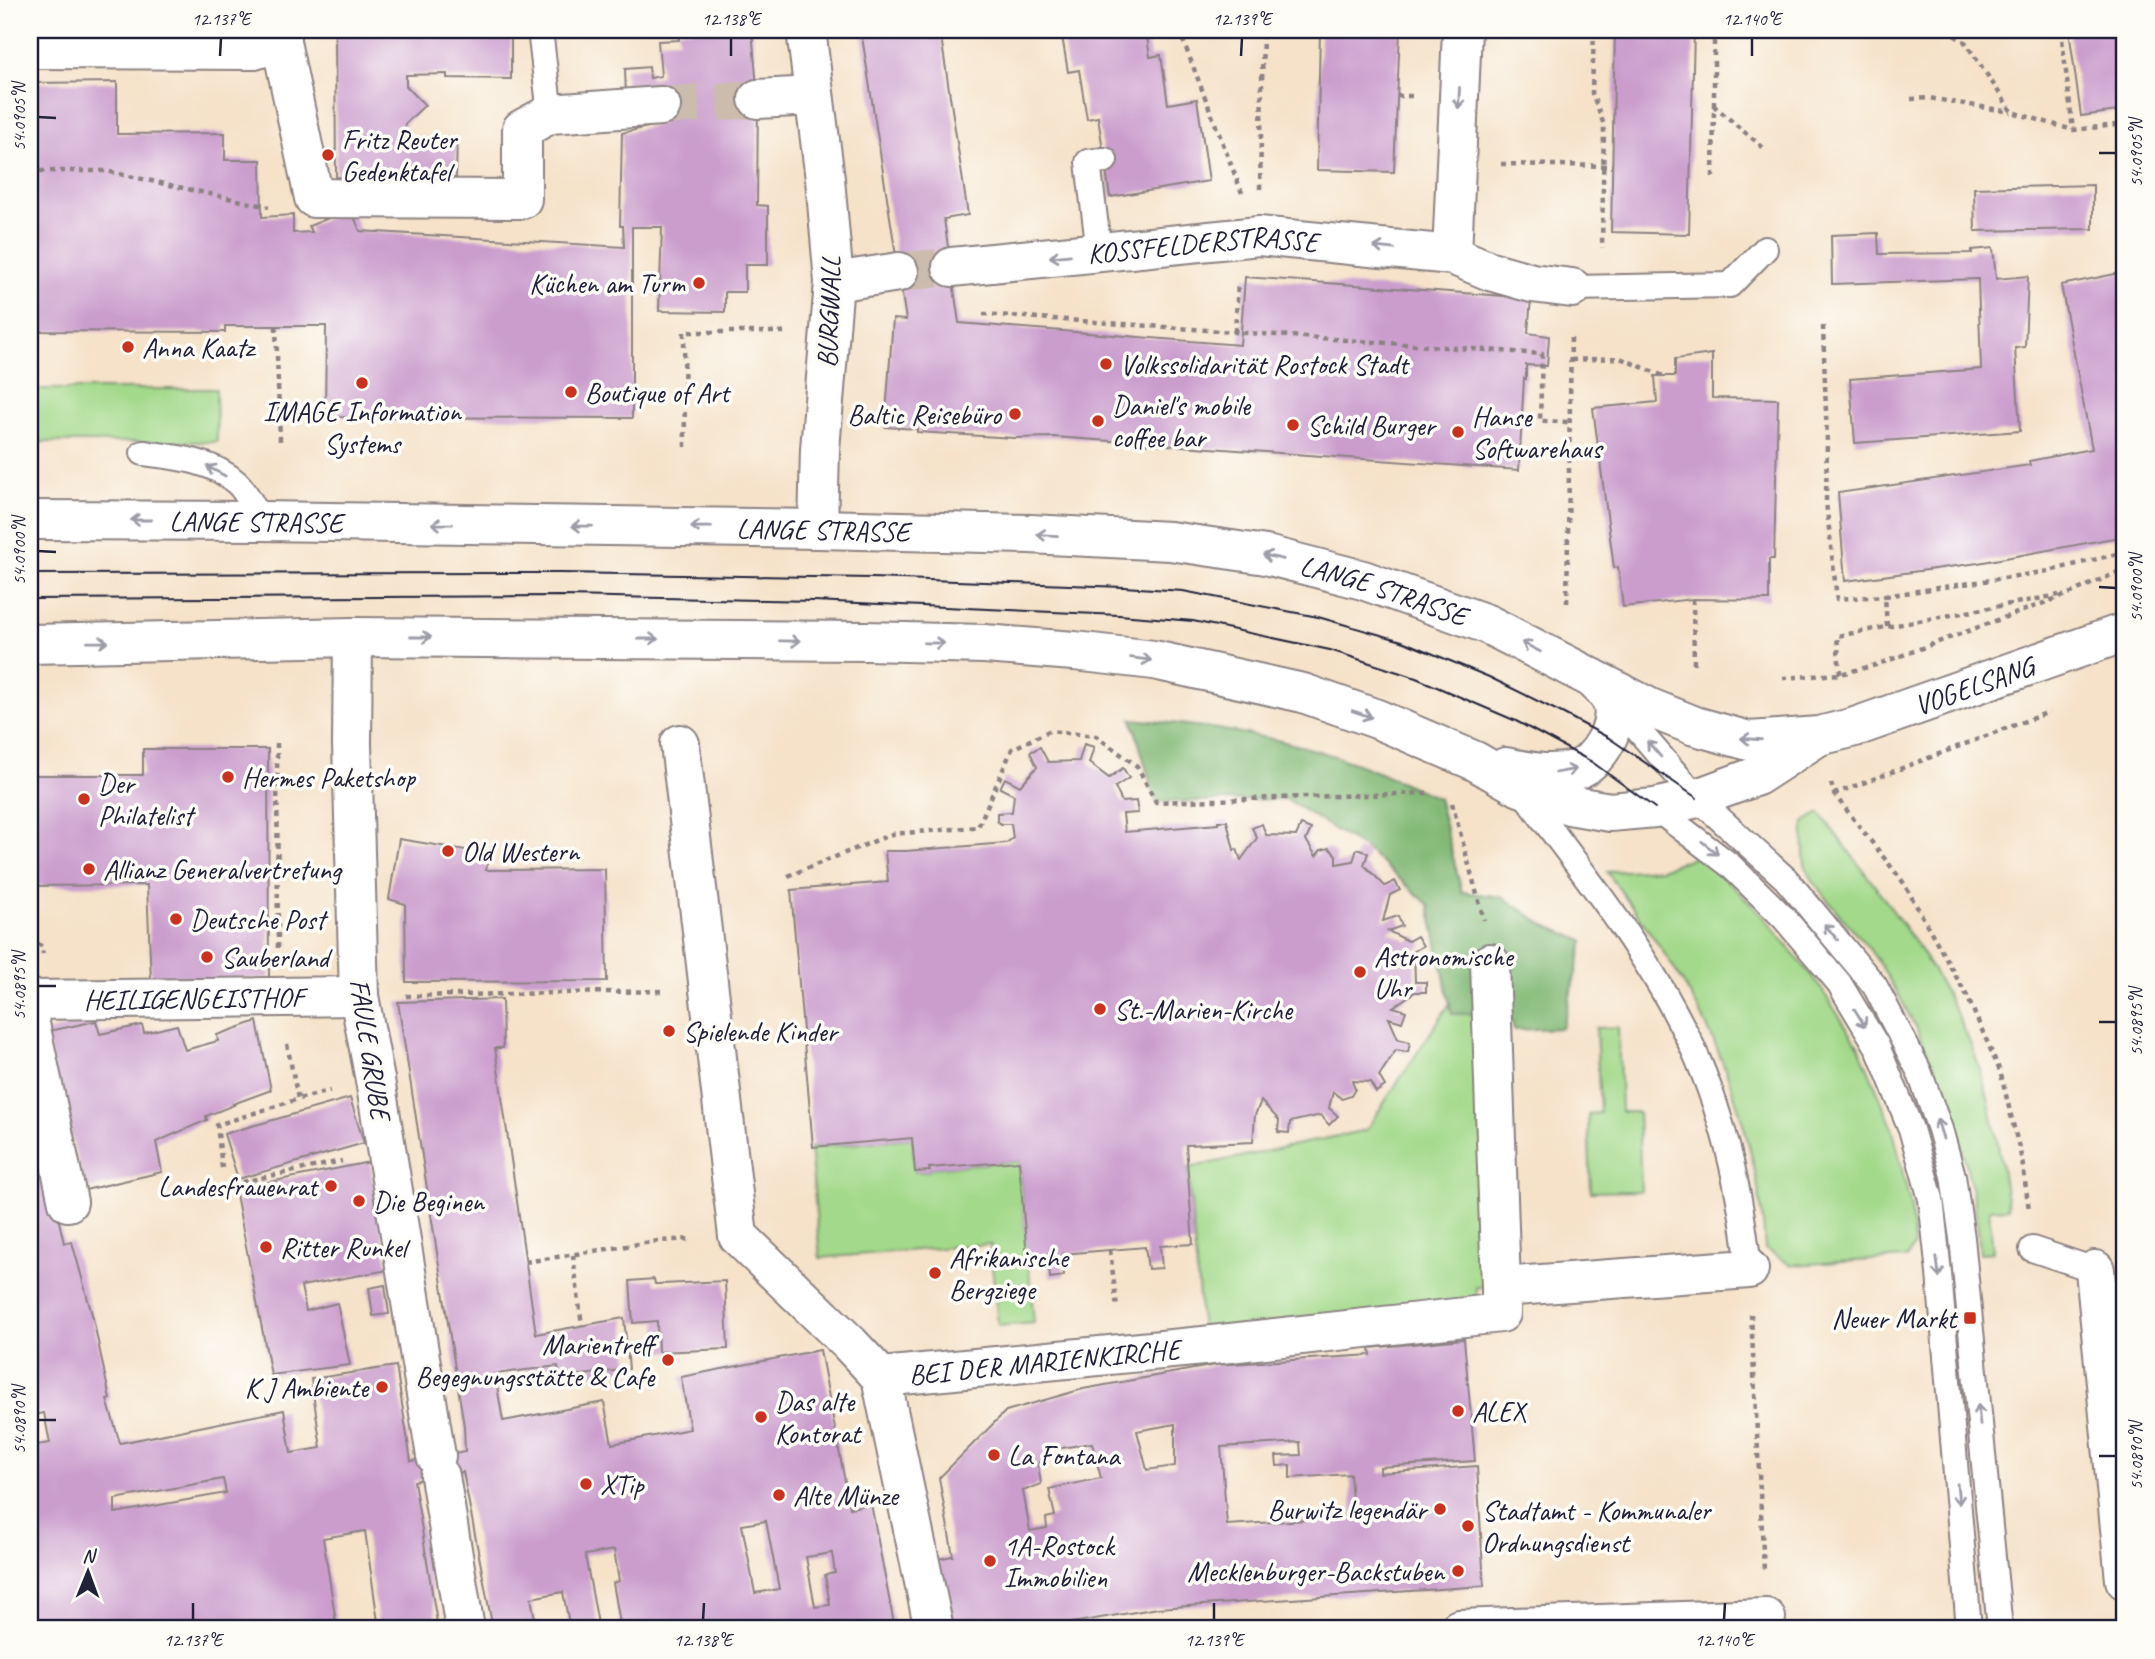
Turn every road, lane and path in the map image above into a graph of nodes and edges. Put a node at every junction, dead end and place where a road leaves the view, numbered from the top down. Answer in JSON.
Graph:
{"nodes":[{"id":1,"x":540,"y":30,"type":"edge"},
{"id":2,"x":806,"y":30,"type":"edge"},
{"id":3,"x":1179,"y":30,"type":"edge"},
{"id":4,"x":1263,"y":30,"type":"edge"},
{"id":5,"x":1462,"y":30,"type":"edge"},
{"id":6,"x":1594,"y":30,"type":"edge"},
{"id":7,"x":1714,"y":30,"type":"edge"},
{"id":8,"x":1946,"y":30,"type":"edge"},
{"id":9,"x":2062,"y":30,"type":"edge"},
{"id":10,"x":281,"y":36,"type":"edge"},
{"id":11,"x":30,"y":49,"type":"edge"},
{"id":12,"x":813,"y":96,"type":"junction"},
{"id":13,"x":758,"y":99,"type":"tunnel mouth"},
{"id":14,"x":1911,"y":99,"type":"dead end"},
{"id":15,"x":661,"y":106,"type":"tunnel mouth"},
{"id":16,"x":1714,"y":106,"type":"junction"},
{"id":17,"x":2012,"y":112,"type":"junction"},
{"id":18,"x":550,"y":114,"type":"junction"},
{"id":19,"x":2125,"y":124,"type":"edge"},
{"id":20,"x":2073,"y":130,"type":"junction"},
{"id":21,"x":1766,"y":150,"type":"dead end"},
{"id":22,"x":1105,"y":160,"type":"dead end"},
{"id":23,"x":1456,"y":163,"type":"junction"},
{"id":24,"x":1603,"y":165,"type":"junction"},
{"id":25,"x":1612,"y":166,"type":"dead end"},
{"id":26,"x":30,"y":171,"type":"edge"},
{"id":27,"x":1713,"y":177,"type":"dead end"},
{"id":28,"x":1238,"y":184,"type":"dead end"},
{"id":29,"x":277,"y":208,"type":"dead end"},
{"id":30,"x":1259,"y":236,"type":"junction"},
{"id":31,"x":1765,"y":249,"type":"dead end"},
{"id":32,"x":1099,"y":252,"type":"junction"},
{"id":33,"x":1452,"y":255,"type":"junction"},
{"id":34,"x":952,"y":267,"type":"tunnel mouth"},
{"id":35,"x":899,"y":272,"type":"tunnel mouth"},
{"id":36,"x":834,"y":282,"type":"junction"},
{"id":37,"x":1587,"y":288,"type":"junction"},
{"id":38,"x":973,"y":313,"type":"dead end"},
{"id":39,"x":276,"y":326,"type":"dead end"},
{"id":40,"x":1823,"y":326,"type":"dead end"},
{"id":41,"x":830,"y":332,"type":"junction"},
{"id":42,"x":1665,"y":377,"type":"dead end"},
{"id":43,"x":1570,"y":422,"type":"junction"},
{"id":44,"x":280,"y":441,"type":"dead end"},
{"id":45,"x":685,"y":447,"type":"dead end"},
{"id":46,"x":143,"y":453,"type":"dead end"},
{"id":47,"x":30,"y":520,"type":"edge"},
{"id":48,"x":261,"y":521,"type":"junction"},
{"id":49,"x":818,"y":528,"type":"junction"},
{"id":50,"x":2125,"y":552,"type":"edge"},
{"id":51,"x":2125,"y":569,"type":"edge"},
{"id":52,"x":2071,"y":593,"type":"junction"},
{"id":53,"x":1885,"y":596,"type":"junction"},
{"id":54,"x":1693,"y":598,"type":"dead end"},
{"id":55,"x":1567,"y":603,"type":"dead end"},
{"id":56,"x":1887,"y":626,"type":"junction"},
{"id":57,"x":2125,"y":632,"type":"edge"},
{"id":58,"x":353,"y":637,"type":"junction"},
{"id":59,"x":30,"y":644,"type":"edge"},
{"id":60,"x":1694,"y":665,"type":"dead end"},
{"id":61,"x":1840,"y":674,"type":"junction"},
{"id":62,"x":1783,"y":678,"type":"dead end"},
{"id":63,"x":1602,"y":688,"type":"junction"},
{"id":64,"x":2060,"y":708,"type":"dead end"},
{"id":65,"x":1819,"y":736,"type":"junction"},
{"id":66,"x":277,"y":743,"type":"dead end"},
{"id":67,"x":680,"y":744,"type":"dead end"},
{"id":68,"x":1475,"y":761,"type":"junction"},
{"id":69,"x":1520,"y":788,"type":"junction"},
{"id":70,"x":1449,"y":792,"type":"dead end"},
{"id":71,"x":1435,"y":793,"type":"dead end"},
{"id":72,"x":1697,"y":798,"type":"junction"},
{"id":73,"x":1655,"y":808,"type":"junction"},
{"id":74,"x":788,"y":876,"type":"dead end"},
{"id":75,"x":1489,"y":947,"type":"joint"},
{"id":76,"x":710,"y":990,"type":"junction"},
{"id":77,"x":359,"y":996,"type":"junction"},
{"id":78,"x":406,"y":996,"type":"dead end"},
{"id":79,"x":278,"y":998,"type":"junction"},
{"id":80,"x":30,"y":1000,"type":"edge"},
{"id":81,"x":30,"y":1024,"type":"edge"},
{"id":82,"x":375,"y":1080,"type":"junction"},
{"id":83,"x":298,"y":1099,"type":"junction"},
{"id":84,"x":387,"y":1152,"type":"junction"},
{"id":85,"x":222,"y":1168,"type":"dead end"},
{"id":86,"x":232,"y":1184,"type":"dead end"},
{"id":87,"x":68,"y":1202,"type":"dead end"},
{"id":88,"x":658,"y":1241,"type":"dead end"},
{"id":89,"x":2032,"y":1249,"type":"joint"},
{"id":90,"x":1110,"y":1250,"type":"dead end"},
{"id":91,"x":572,"y":1255,"type":"junction"},
{"id":92,"x":525,"y":1262,"type":"dead end"},
{"id":93,"x":1749,"y":1269,"type":"junction"},
{"id":94,"x":2095,"y":1270,"type":"joint"},
{"id":95,"x":1501,"y":1287,"type":"junction"},
{"id":96,"x":582,"y":1326,"type":"dead end"},
{"id":97,"x":1122,"y":1354,"type":"junction"},
{"id":98,"x":881,"y":1377,"type":"junction"},
{"id":99,"x":2125,"y":1580,"type":"edge"},
{"id":100,"x":1766,"y":1618,"type":"joint"},
{"id":101,"x":465,"y":1629,"type":"edge"},
{"id":102,"x":934,"y":1629,"type":"edge"},
{"id":103,"x":1459,"y":1629,"type":"edge"},
{"id":104,"x":1969,"y":1629,"type":"edge"},
{"id":105,"x":2000,"y":1629,"type":"edge"}],
"edges":[{"from":1,"to":18,"type":"lane"},
{"from":2,"to":12,"type":"street","name":"BURGWALL"},
{"from":3,"to":28,"type":"path"},
{"from":4,"to":30,"type":"path"},
{"from":5,"to":23,"type":"street","one_way":true},
{"from":6,"to":24,"type":"path"},
{"from":7,"to":16,"type":"path"},
{"from":8,"to":17,"type":"path"},
{"from":9,"to":20,"type":"path"},
{"from":10,"to":11,"type":"street"},
{"from":10,"to":18,"type":"street"},
{"from":12,"to":13,"type":"street"},
{"from":12,"to":36,"type":"street","name":"BURGWALL"},
{"from":14,"to":17,"type":"path"},
{"from":15,"to":18,"type":"street"},
{"from":16,"to":21,"type":"path"},
{"from":16,"to":27,"type":"path"},
{"from":17,"to":20,"type":"path"},
{"from":19,"to":20,"type":"path"},
{"from":22,"to":32,"type":"lane"},
{"from":23,"to":24,"type":"path"},
{"from":23,"to":33,"type":"street"},
{"from":24,"to":25,"type":"path"},
{"from":24,"to":37,"type":"path"},
{"from":26,"to":29,"type":"path"},
{"from":30,"to":32,"type":"street","name":"KOSSFELDERSTRASSE"},
{"from":33,"to":30,"type":"street","name":"KOSSFELDERSTRASSE","one_way":true},
{"from":31,"to":37,"type":"lane","name":"KOSSFELDERSTRASSE"},
{"from":32,"to":34,"type":"street","name":"KOSSFELDERSTRASSE","one_way":true},
{"from":33,"to":37,"type":"street","name":"KOSSFELDERSTRASSE"},
{"from":35,"to":36,"type":"street"},
{"from":36,"to":41,"type":"street","name":"BURGWALL"},
{"from":38,"to":43,"type":"path"},
{"from":39,"to":44,"type":"path"},
{"from":40,"to":53,"type":"path"},
{"from":41,"to":45,"type":"path"},
{"from":41,"to":49,"type":"street","name":"BURGWALL"},
{"from":42,"to":43,"type":"path"},
{"from":43,"to":55,"type":"path"},
{"from":48,"to":46,"type":"lane","one_way":true},
{"from":48,"to":47,"type":"street","name":"LANGE STRASSE","one_way":true},
{"from":49,"to":48,"type":"street","name":"LANGE STRASSE","one_way":true},
{"from":63,"to":49,"type":"street","name":"LANGE STRASSE","one_way":true},
{"from":50,"to":53,"type":"path"},
{"from":51,"to":52,"type":"path"},
{"from":52,"to":56,"type":"path"},
{"from":52,"to":61,"type":"path"},
{"from":53,"to":56,"type":"path"},
{"from":54,"to":60,"type":"path"},
{"from":56,"to":61,"type":"path"},
{"from":57,"to":65,"type":"street","name":"VOGELSANG"},
{"from":59,"to":58,"type":"street","one_way":true},
{"from":58,"to":68,"type":"street","one_way":true},
{"from":58,"to":77,"type":"street","name":"FAULE GRUBE"},
{"from":61,"to":62,"type":"path"},
{"from":65,"to":63,"type":"street","name":"LANGE STRASSE","one_way":true},
{"from":68,"to":63,"type":"street","one_way":true},
{"from":72,"to":63,"type":"lane","one_way":true},
{"from":64,"to":89,"type":"path"},
{"from":65,"to":72,"type":"street"},
{"from":66,"to":79,"type":"path"},
{"from":67,"to":76,"type":"street","name":"BEI DER MARIENKIRCHE"},
{"from":68,"to":69,"type":"street"},
{"from":69,"to":73,"type":"street"},
{"from":69,"to":93,"type":"lane"},
{"from":70,"to":75,"type":"path"},
{"from":71,"to":74,"type":"path"},
{"from":72,"to":73,"type":"street"},
{"from":105,"to":72,"type":"lane","one_way":true},
{"from":73,"to":104,"type":"lane","one_way":true},
{"from":75,"to":95,"type":"street"},
{"from":76,"to":78,"type":"path"},
{"from":76,"to":98,"type":"street","name":"BEI DER MARIENKIRCHE"},
{"from":77,"to":79,"type":"street","name":"HEILIGENGEISTHOF"},
{"from":77,"to":82,"type":"street","name":"FAULE GRUBE"},
{"from":79,"to":80,"type":"street","name":"HEILIGENGEISTHOF"},
{"from":79,"to":83,"type":"path"},
{"from":81,"to":87,"type":"street"},
{"from":82,"to":83,"type":"path"},
{"from":82,"to":84,"type":"street","name":"FAULE GRUBE"},
{"from":83,"to":85,"type":"path"},
{"from":84,"to":86,"type":"path"},
{"from":84,"to":101,"type":"street","name":"FAULE GRUBE"},
{"from":88,"to":91,"type":"path"},
{"from":89,"to":94,"type":"lane"},
{"from":90,"to":97,"type":"path"},
{"from":91,"to":92,"type":"path"},
{"from":91,"to":96,"type":"path"},
{"from":93,"to":95,"type":"street"},
{"from":93,"to":100,"type":"path"},
{"from":94,"to":99,"type":"street"},
{"from":95,"to":97,"type":"street","name":"BEI DER MARIENKIRCHE"},
{"from":97,"to":98,"type":"street","name":"BEI DER MARIENKIRCHE"},
{"from":98,"to":102,"type":"street"},
{"from":100,"to":103,"type":"street"}]}
